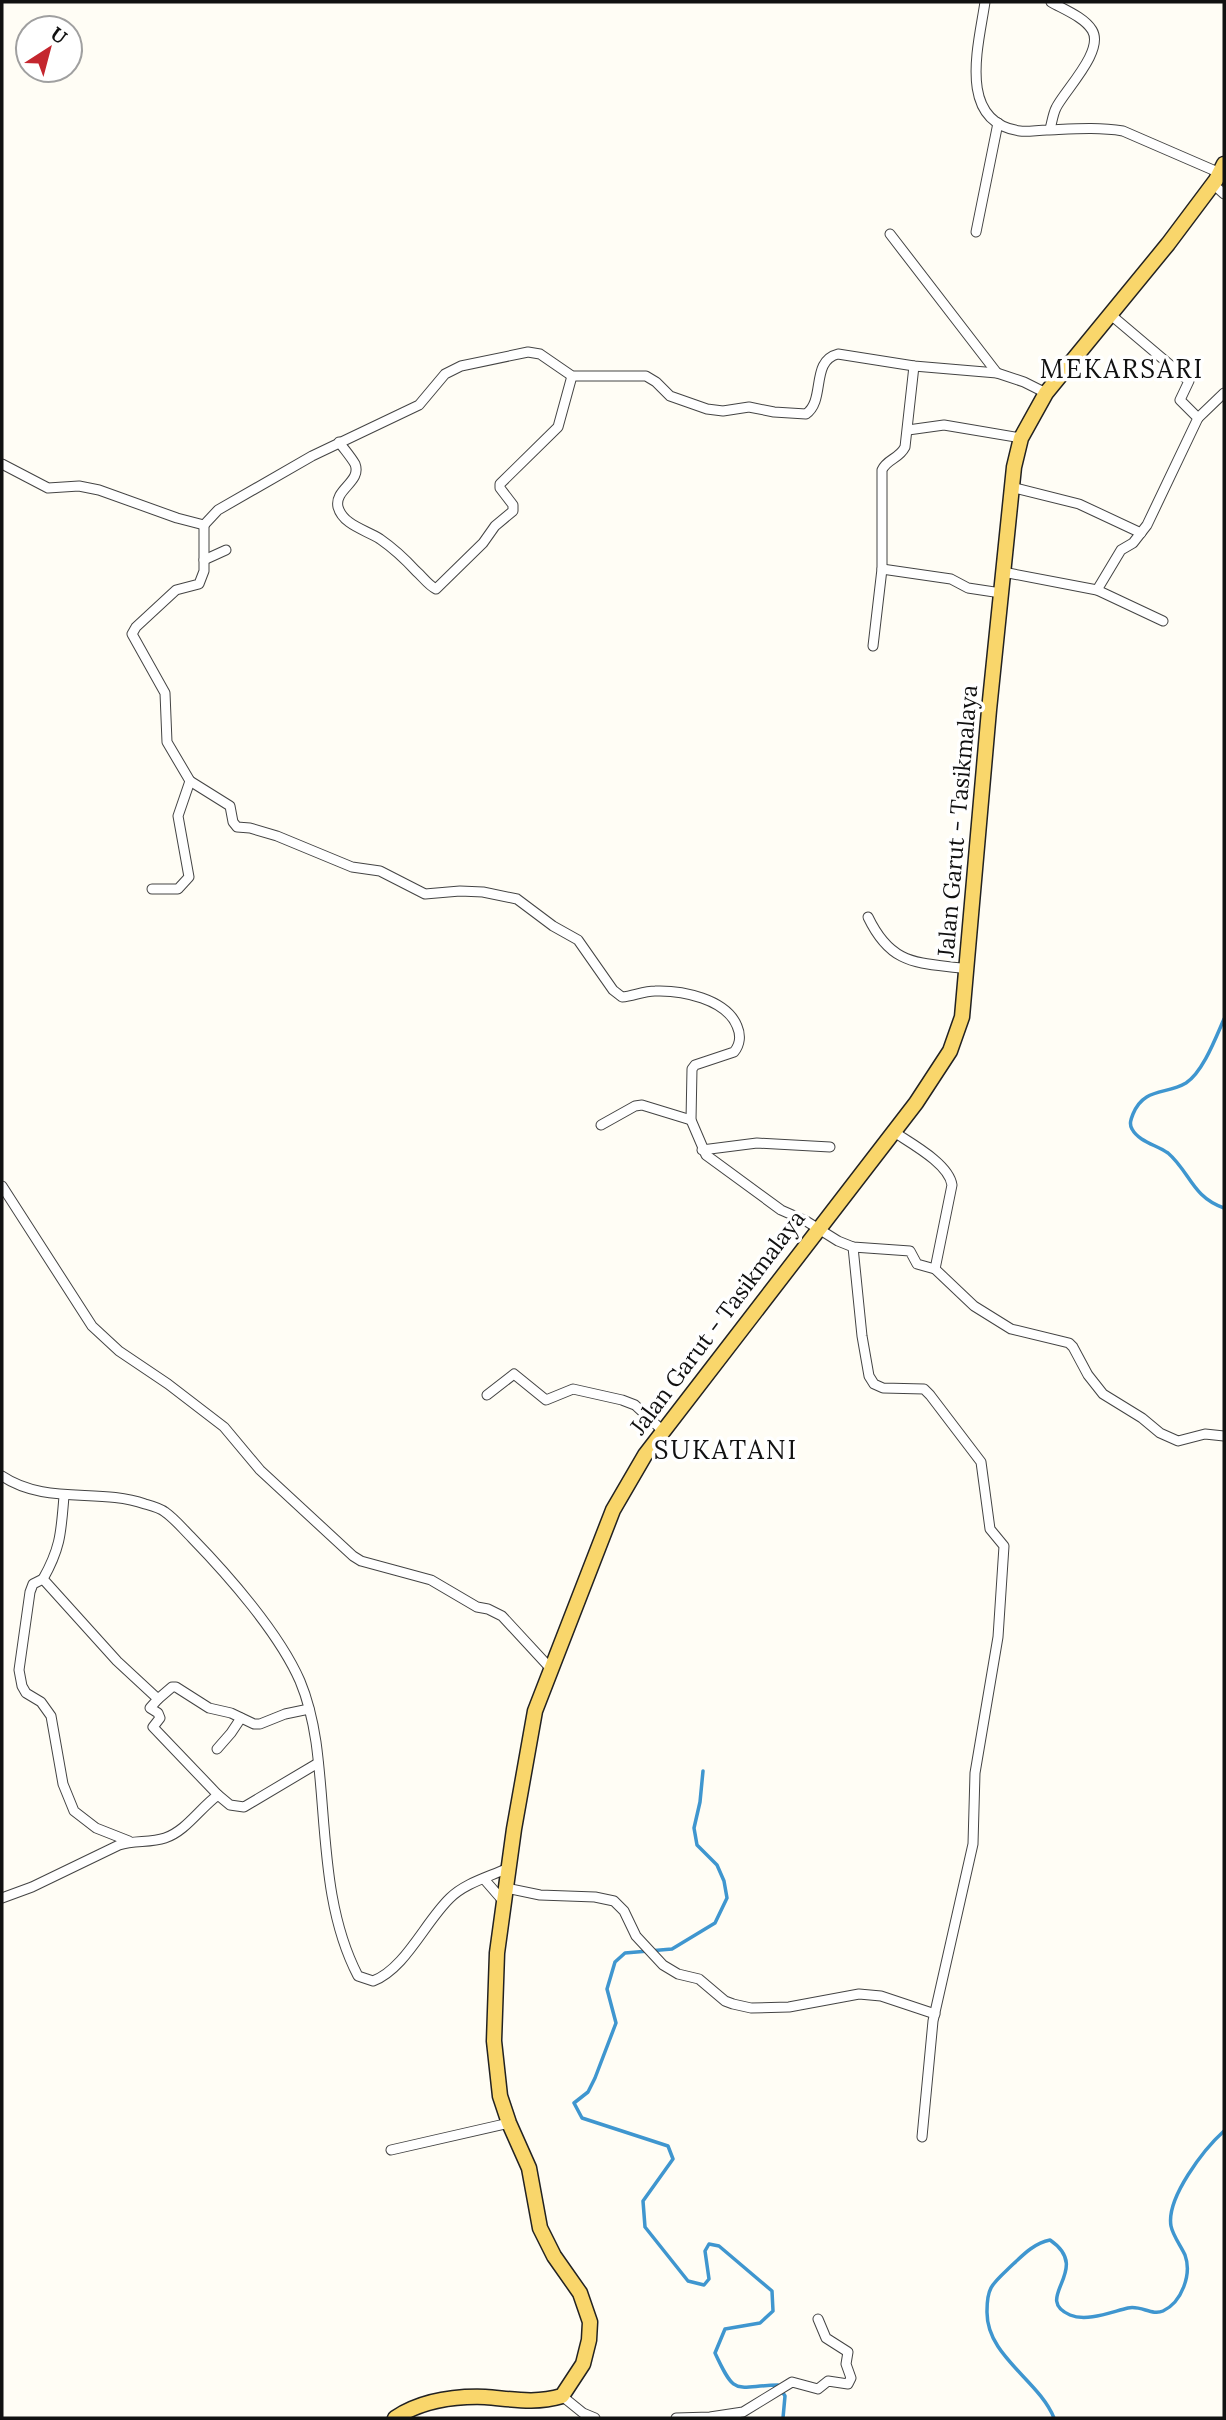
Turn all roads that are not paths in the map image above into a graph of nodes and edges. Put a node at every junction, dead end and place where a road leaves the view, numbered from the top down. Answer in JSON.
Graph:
{"nodes":[{"id":1,"x":985,"y":2,"type":"edge"},
{"id":2,"x":1051,"y":2,"type":"edge"},
{"id":3,"x":998,"y":123,"type":"junction"},
{"id":4,"x":1050,"y":130,"type":"junction"},
{"id":5,"x":1220,"y":179,"type":"edge"},
{"id":6,"x":976,"y":232,"type":"dead end"},
{"id":7,"x":890,"y":234,"type":"dead end"},
{"id":8,"x":1111,"y":315,"type":"junction"},
{"id":9,"x":914,"y":366,"type":"junction"},
{"id":10,"x":997,"y":373,"type":"junction"},
{"id":11,"x":572,"y":376,"type":"junction"},
{"id":12,"x":1046,"y":393,"type":"junction"},
{"id":13,"x":1224,"y":393,"type":"edge"},
{"id":14,"x":1198,"y":418,"type":"junction"},
{"id":15,"x":908,"y":430,"type":"junction"},
{"id":16,"x":1021,"y":438,"type":"junction"},
{"id":17,"x":340,"y":442,"type":"junction"},
{"id":18,"x":2,"y":465,"type":"edge"},
{"id":19,"x":1012,"y":487,"type":"junction"},
{"id":20,"x":204,"y":525,"type":"junction"},
{"id":21,"x":1141,"y":533,"type":"junction"},
{"id":22,"x":226,"y":550,"type":"dead end"},
{"id":23,"x":204,"y":560,"type":"junction"},
{"id":24,"x":882,"y":569,"type":"junction"},
{"id":25,"x":1003,"y":572,"type":"junction"},
{"id":26,"x":1097,"y":590,"type":"junction"},
{"id":27,"x":1001,"y":593,"type":"junction"},
{"id":28,"x":1163,"y":621,"type":"dead end"},
{"id":29,"x":873,"y":646,"type":"dead end"},
{"id":30,"x":190,"y":781,"type":"junction"},
{"id":31,"x":152,"y":889,"type":"dead end"},
{"id":32,"x":868,"y":917,"type":"dead end"},
{"id":33,"x":967,"y":969,"type":"junction"},
{"id":34,"x":691,"y":1120,"type":"junction"},
{"id":35,"x":601,"y":1125,"type":"dead end"},
{"id":36,"x":894,"y":1132,"type":"junction"},
{"id":37,"x":830,"y":1147,"type":"dead end"},
{"id":38,"x":702,"y":1150,"type":"junction"},
{"id":39,"x":2,"y":1186,"type":"edge"},
{"id":40,"x":817,"y":1229,"type":"junction"},
{"id":41,"x":853,"y":1247,"type":"junction"},
{"id":42,"x":934,"y":1269,"type":"junction"},
{"id":43,"x":487,"y":1395,"type":"dead end"},
{"id":44,"x":663,"y":1431,"type":"junction"},
{"id":45,"x":1224,"y":1436,"type":"edge"},
{"id":46,"x":2,"y":1476,"type":"edge"},
{"id":47,"x":64,"y":1496,"type":"junction"},
{"id":48,"x":43,"y":1579,"type":"junction"},
{"id":49,"x":551,"y":1669,"type":"junction"},
{"id":50,"x":158,"y":1699,"type":"junction"},
{"id":51,"x":309,"y":1709,"type":"junction"},
{"id":52,"x":241,"y":1718,"type":"junction"},
{"id":53,"x":217,"y":1749,"type":"dead end"},
{"id":54,"x":318,"y":1763,"type":"junction"},
{"id":55,"x":218,"y":1795,"type":"junction"},
{"id":56,"x":130,"y":1842,"type":"junction"},
{"id":57,"x":508,"y":1868,"type":"junction"},
{"id":58,"x":484,"y":1879,"type":"junction"},
{"id":59,"x":505,"y":1895,"type":"junction"},
{"id":60,"x":2,"y":1898,"type":"edge"},
{"id":61,"x":935,"y":2014,"type":"junction"},
{"id":62,"x":509,"y":2123,"type":"junction"},
{"id":63,"x":922,"y":2137,"type":"dead end"},
{"id":64,"x":391,"y":2150,"type":"dead end"},
{"id":65,"x":818,"y":2319,"type":"dead end"},
{"id":66,"x":562,"y":2396,"type":"junction"},
{"id":67,"x":395,"y":2418,"type":"edge"},
{"id":68,"x":595,"y":2418,"type":"edge"},
{"id":69,"x":676,"y":2418,"type":"edge"}],
"edges":[{"from":1,"to":3,"type":"street"},
{"from":2,"to":4,"type":"street"},
{"from":3,"to":4,"type":"street"},
{"from":3,"to":6,"type":"street"},
{"from":4,"to":5,"type":"street"},
{"from":5,"to":8,"type":"main road","name":"Jalan Garut - Tasikmalaya"},
{"from":7,"to":10,"type":"street"},
{"from":8,"to":12,"type":"main road","name":"Jalan Garut - Tasikmalaya"},
{"from":8,"to":14,"type":"street"},
{"from":9,"to":10,"type":"street"},
{"from":9,"to":11,"type":"street"},
{"from":9,"to":15,"type":"street"},
{"from":10,"to":12,"type":"street"},
{"from":11,"to":17,"type":"street"},
{"from":11,"to":17,"type":"street"},
{"from":12,"to":16,"type":"main road","name":"Jalan Garut - Tasikmalaya"},
{"from":13,"to":14,"type":"street"},
{"from":14,"to":21,"type":"street"},
{"from":15,"to":16,"type":"street"},
{"from":15,"to":24,"type":"street"},
{"from":16,"to":19,"type":"main road","name":"Jalan Garut - Tasikmalaya"},
{"from":17,"to":20,"type":"street"},
{"from":18,"to":20,"type":"street"},
{"from":19,"to":21,"type":"street"},
{"from":19,"to":25,"type":"main road","name":"Jalan Garut - Tasikmalaya"},
{"from":20,"to":23,"type":"street"},
{"from":21,"to":26,"type":"street"},
{"from":22,"to":23,"type":"street"},
{"from":23,"to":30,"type":"street"},
{"from":24,"to":27,"type":"street"},
{"from":24,"to":29,"type":"street"},
{"from":25,"to":26,"type":"street"},
{"from":25,"to":27,"type":"main road","name":"Jalan Garut - Tasikmalaya"},
{"from":26,"to":28,"type":"street"},
{"from":27,"to":33,"type":"main road","name":"Jalan Garut - Tasikmalaya"},
{"from":30,"to":31,"type":"street"},
{"from":30,"to":34,"type":"street"},
{"from":32,"to":33,"type":"street"},
{"from":33,"to":36,"type":"main road","name":"Jalan Garut - Tasikmalaya"},
{"from":34,"to":35,"type":"street"},
{"from":34,"to":38,"type":"street"},
{"from":36,"to":40,"type":"main road","name":"Jalan Garut - Tasikmalaya"},
{"from":36,"to":42,"type":"street"},
{"from":37,"to":38,"type":"street"},
{"from":38,"to":40,"type":"street"},
{"from":39,"to":49,"type":"street"},
{"from":40,"to":41,"type":"street"},
{"from":40,"to":44,"type":"main road","name":"Jalan Garut - Tasikmalaya"},
{"from":41,"to":42,"type":"street"},
{"from":41,"to":61,"type":"street"},
{"from":42,"to":45,"type":"street"},
{"from":43,"to":44,"type":"street"},
{"from":44,"to":49,"type":"main road","name":"Jalan Garut - Tasikmalaya"},
{"from":46,"to":47,"type":"street"},
{"from":47,"to":48,"type":"street"},
{"from":47,"to":51,"type":"street"},
{"from":48,"to":50,"type":"street"},
{"from":48,"to":56,"type":"street"},
{"from":49,"to":57,"type":"main road","name":"Jalan Garut - Tasikmalaya"},
{"from":50,"to":52,"type":"street"},
{"from":50,"to":55,"type":"street"},
{"from":51,"to":52,"type":"street"},
{"from":51,"to":54,"type":"street"},
{"from":52,"to":53,"type":"street"},
{"from":54,"to":55,"type":"street"},
{"from":54,"to":58,"type":"street"},
{"from":55,"to":56,"type":"street"},
{"from":56,"to":60,"type":"street"},
{"from":57,"to":58,"type":"street"},
{"from":57,"to":59,"type":"main road","name":"Jalan Garut - Tasikmalaya"},
{"from":58,"to":59,"type":"street"},
{"from":59,"to":61,"type":"street"},
{"from":59,"to":62,"type":"main road","name":"Jalan Garut - Tasikmalaya"},
{"from":61,"to":63,"type":"street"},
{"from":62,"to":64,"type":"street"},
{"from":62,"to":66,"type":"main road","name":"Jalan Garut - Tasikmalaya"},
{"from":65,"to":69,"type":"street"},
{"from":66,"to":67,"type":"main road"},
{"from":66,"to":68,"type":"street"}]}
